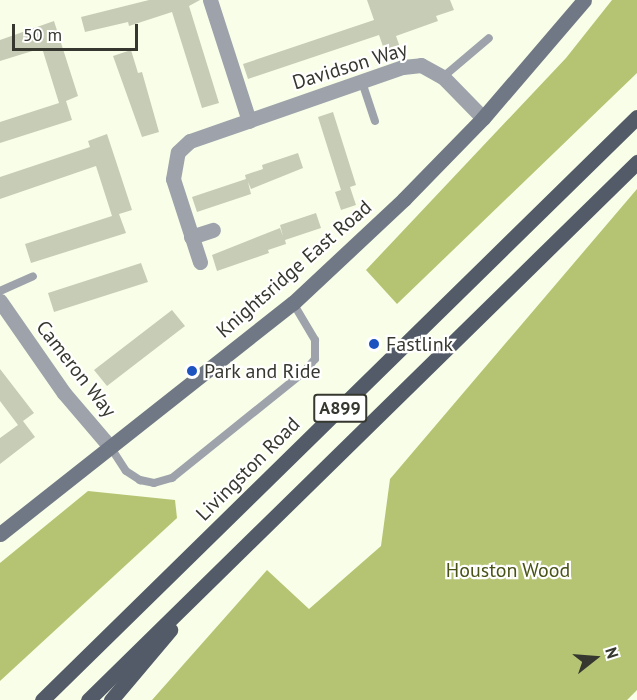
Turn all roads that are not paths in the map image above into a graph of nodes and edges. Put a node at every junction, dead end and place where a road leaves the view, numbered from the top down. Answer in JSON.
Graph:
{"nodes":[{"id":1,"x":210,"y":0,"type":"edge"},
{"id":2,"x":584,"y":0,"type":"edge"},
{"id":3,"x":489,"y":38,"type":"dead end"},
{"id":4,"x":443,"y":77,"type":"junction"},
{"id":5,"x":362,"y":82,"type":"junction"},
{"id":6,"x":483,"y":117,"type":"junction"},
{"id":7,"x":637,"y":117,"type":"edge"},
{"id":8,"x":249,"y":121,"type":"junction"},
{"id":9,"x":375,"y":121,"type":"dead end"},
{"id":10,"x":637,"y":162,"type":"edge"},
{"id":11,"x":213,"y":230,"type":"dead end"},
{"id":12,"x":191,"y":237,"type":"junction"},
{"id":13,"x":200,"y":262,"type":"dead end"},
{"id":14,"x":33,"y":276,"type":"dead end"},
{"id":15,"x":0,"y":291,"type":"edge"},
{"id":16,"x":0,"y":300,"type":"edge"},
{"id":17,"x":294,"y":303,"type":"junction"},
{"id":18,"x":4,"y":318,"type":"edge"},
{"id":19,"x":111,"y":448,"type":"junction"},
{"id":20,"x":0,"y":534,"type":"edge"},
{"id":21,"x":248,"y":539,"type":"junction"},
{"id":22,"x":42,"y":700,"type":"edge"},
{"id":23,"x":88,"y":700,"type":"edge"},
{"id":24,"x":111,"y":700,"type":"edge"}],
"edges":[{"from":1,"to":8,"type":"street"},
{"from":2,"to":6,"type":"street","name":"Knightsridge East Road"},
{"from":3,"to":4,"type":"lane"},
{"from":4,"to":5,"type":"street","name":"Davidson Way"},
{"from":4,"to":6,"type":"street","name":"Davidson Way"},
{"from":5,"to":8,"type":"street","name":"Davidson Way"},
{"from":5,"to":9,"type":"lane"},
{"from":6,"to":17,"type":"street","name":"Knightsridge East Road"},
{"from":7,"to":22,"type":"main road","name":"Livingston Road","number":"A899"},
{"from":8,"to":12,"type":"street","name":"Davidson Way"},
{"from":10,"to":21,"type":"main road","number":"A899"},
{"from":11,"to":12,"type":"street"},
{"from":12,"to":13,"type":"street","name":"Davidson Way"},
{"from":14,"to":15,"type":"lane"},
{"from":16,"to":18,"type":"street","name":"Cameron Way"},
{"from":17,"to":19,"type":"street","name":"Knightsridge East Road"},
{"from":17,"to":19,"type":"lane"},
{"from":18,"to":19,"type":"street","name":"Cameron Way"},
{"from":19,"to":20,"type":"street","name":"Knightsridge East Road"},
{"from":21,"to":23,"type":"main road","number":"A899"},
{"from":21,"to":24,"type":"main road"}]}
